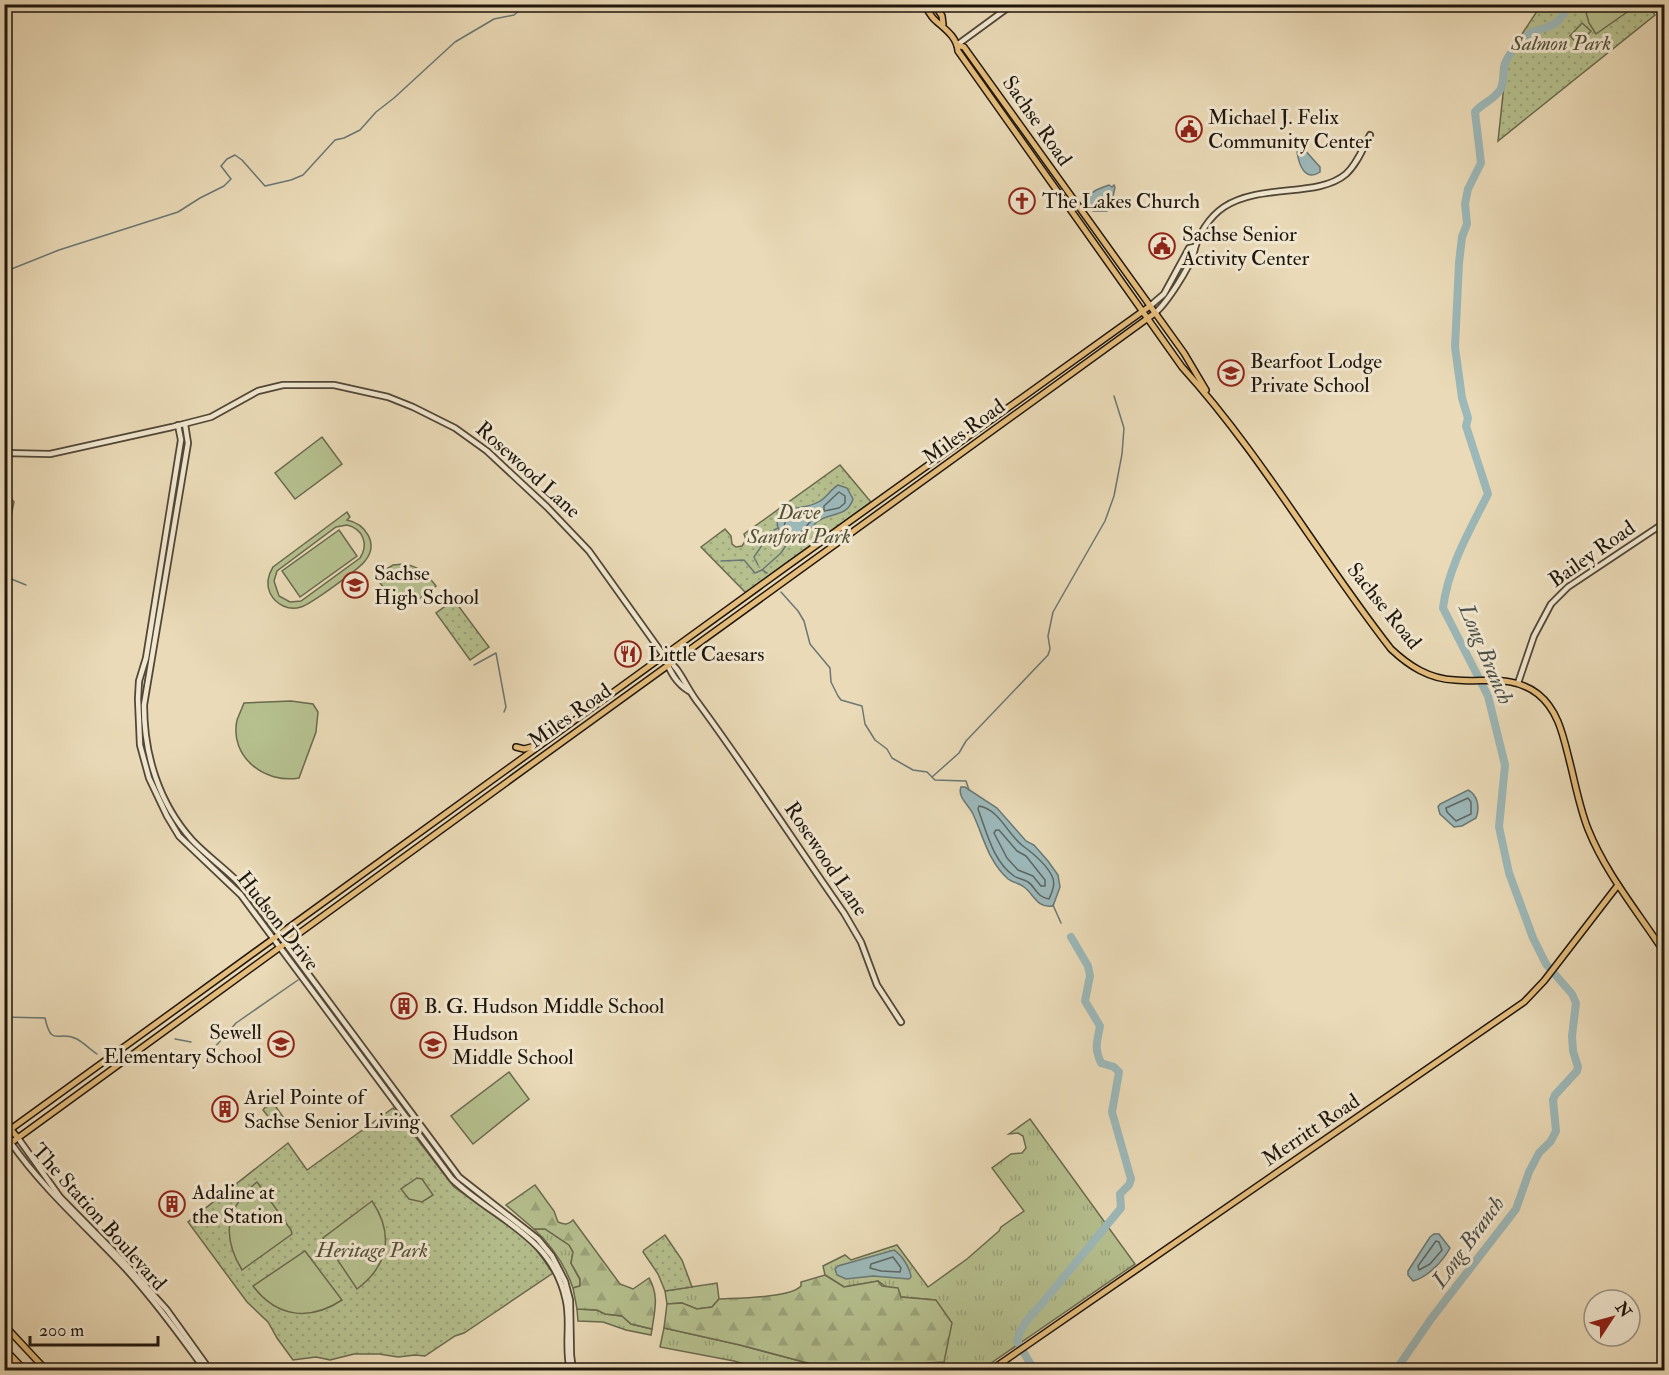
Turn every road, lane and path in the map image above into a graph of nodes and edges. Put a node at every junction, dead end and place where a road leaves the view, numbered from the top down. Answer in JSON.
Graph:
{"nodes":[{"id":1,"x":924,"y":4,"type":"edge"},
{"id":2,"x":934,"y":4,"type":"edge"},
{"id":3,"x":1013,"y":4,"type":"edge"},
{"id":4,"x":1655,"y":4,"type":"edge"},
{"id":5,"x":1665,"y":18,"type":"edge"},
{"id":6,"x":943,"y":24,"type":"junction"},
{"id":7,"x":957,"y":45,"type":"junction"},
{"id":8,"x":1370,"y":135,"type":"dead end"},
{"id":9,"x":1194,"y":247,"type":"junction"},
{"id":10,"x":1150,"y":306,"type":"junction"},
{"id":11,"x":1143,"y":310,"type":"junction"},
{"id":12,"x":1155,"y":313,"type":"junction"},
{"id":13,"x":1148,"y":318,"type":"junction"},
{"id":14,"x":1211,"y":398,"type":"junction"},
{"id":15,"x":1006,"y":408,"type":"junction"},
{"id":16,"x":1012,"y":417,"type":"junction"},
{"id":17,"x":185,"y":424,"type":"junction"},
{"id":18,"x":178,"y":425,"type":"junction"},
{"id":19,"x":4,"y":453,"type":"edge"},
{"id":20,"x":1665,"y":524,"type":"edge"},
{"id":21,"x":786,"y":567,"type":"junction"},
{"id":22,"x":793,"y":576,"type":"junction"},
{"id":23,"x":663,"y":656,"type":"junction"},
{"id":24,"x":669,"y":665,"type":"junction"},
{"id":25,"x":1518,"y":683,"type":"junction"},
{"id":26,"x":544,"y":742,"type":"junction"},
{"id":27,"x":516,"y":747,"type":"dead end"},
{"id":28,"x":1618,"y":885,"type":"junction"},
{"id":29,"x":343,"y":889,"type":"junction"},
{"id":30,"x":349,"y":897,"type":"junction"},
{"id":31,"x":276,"y":937,"type":"junction"},
{"id":32,"x":282,"y":945,"type":"junction"},
{"id":33,"x":1665,"y":952,"type":"edge"},
{"id":34,"x":902,"y":1022,"type":"dead end"},
{"id":35,"x":4,"y":1121,"type":"edge"},
{"id":36,"x":11,"y":1130,"type":"junction"},
{"id":37,"x":4,"y":1134,"type":"edge"},
{"id":38,"x":18,"y":1138,"type":"junction"},
{"id":39,"x":11,"y":1143,"type":"junction"},
{"id":40,"x":4,"y":1148,"type":"edge"},
{"id":41,"x":4,"y":1325,"type":"edge"},
{"id":42,"x":4,"y":1350,"type":"edge"},
{"id":43,"x":24,"y":1371,"type":"edge"},
{"id":44,"x":46,"y":1371,"type":"edge"},
{"id":45,"x":205,"y":1371,"type":"edge"},
{"id":46,"x":210,"y":1371,"type":"edge"},
{"id":47,"x":571,"y":1371,"type":"edge"},
{"id":48,"x":991,"y":1371,"type":"edge"}],
"edges":[{"from":1,"to":6,"type":"main road","name":"Sachse Road"},
{"from":2,"to":6,"type":"main road","name":"Sachse Road"},
{"from":3,"to":7,"type":"street"},
{"from":4,"to":5,"type":"street"},
{"from":6,"to":7,"type":"main road","name":"Sachse Road"},
{"from":7,"to":10,"type":"main road","name":"Sachse Road"},
{"from":7,"to":11,"type":"main road","name":"Sachse Road"},
{"from":8,"to":9,"type":"street"},
{"from":9,"to":10,"type":"street"},
{"from":9,"to":12,"type":"street"},
{"from":10,"to":11,"type":"main road","name":"Miles Road"},
{"from":10,"to":12,"type":"main road","name":"Sachse Road"},
{"from":11,"to":13,"type":"main road","name":"Sachse Road"},
{"from":11,"to":15,"type":"main road","name":"Miles Road"},
{"from":12,"to":13,"type":"main road","name":"Miles Road"},
{"from":12,"to":14,"type":"main road","name":"Sachse Road"},
{"from":13,"to":14,"type":"main road","name":"Sachse Road"},
{"from":13,"to":16,"type":"main road","name":"Miles Road"},
{"from":14,"to":25,"type":"main road","name":"Sachse Road"},
{"from":15,"to":16,"type":"main road"},
{"from":15,"to":21,"type":"main road","name":"Miles Road"},
{"from":16,"to":22,"type":"main road","name":"Miles Road"},
{"from":17,"to":18,"type":"street","name":"Rosewood Lane"},
{"from":17,"to":23,"type":"street","name":"Rosewood Lane"},
{"from":17,"to":31,"type":"street","name":"Hudson Drive"},
{"from":18,"to":19,"type":"street","name":"Rosewood Lane"},
{"from":18,"to":31,"type":"street","name":"Hudson Drive"},
{"from":20,"to":25,"type":"street","name":"Bailey Road"},
{"from":21,"to":22,"type":"main road"},
{"from":21,"to":23,"type":"main road","name":"Miles Road"},
{"from":22,"to":24,"type":"main road","name":"Miles Road"},
{"from":23,"to":24,"type":"street","name":"Rosewood Lane"},
{"from":23,"to":26,"type":"main road","name":"Miles Road"},
{"from":24,"to":30,"type":"main road","name":"Miles Road"},
{"from":24,"to":34,"type":"street","name":"Rosewood Lane"},
{"from":25,"to":28,"type":"main road","name":"Sachse Road"},
{"from":26,"to":27,"type":"main road"},
{"from":26,"to":29,"type":"main road","name":"Miles Road"},
{"from":28,"to":33,"type":"main road","name":"Sachse Road"},
{"from":28,"to":48,"type":"main road","name":"Merritt Road"},
{"from":29,"to":30,"type":"main road"},
{"from":29,"to":31,"type":"main road","name":"Miles Road"},
{"from":30,"to":32,"type":"main road","name":"Miles Road"},
{"from":31,"to":32,"type":"street","name":"Hudson Drive"},
{"from":31,"to":36,"type":"main road","name":"Miles Road"},
{"from":32,"to":38,"type":"main road","name":"Miles Road"},
{"from":32,"to":47,"type":"street","name":"Hudson Drive"},
{"from":35,"to":36,"type":"main road"},
{"from":36,"to":37,"type":"main road","name":"Miles Road"},
{"from":36,"to":38,"type":"main road"},
{"from":37,"to":39,"type":"main road"},
{"from":38,"to":39,"type":"main road","name":"Miles Road"},
{"from":38,"to":46,"type":"street","name":"The Station Boulevard"},
{"from":39,"to":40,"type":"main road","name":"Miles Road"},
{"from":39,"to":45,"type":"street","name":"The Station Boulevard"},
{"from":41,"to":44,"type":"main road"},
{"from":42,"to":43,"type":"highway"}]}
